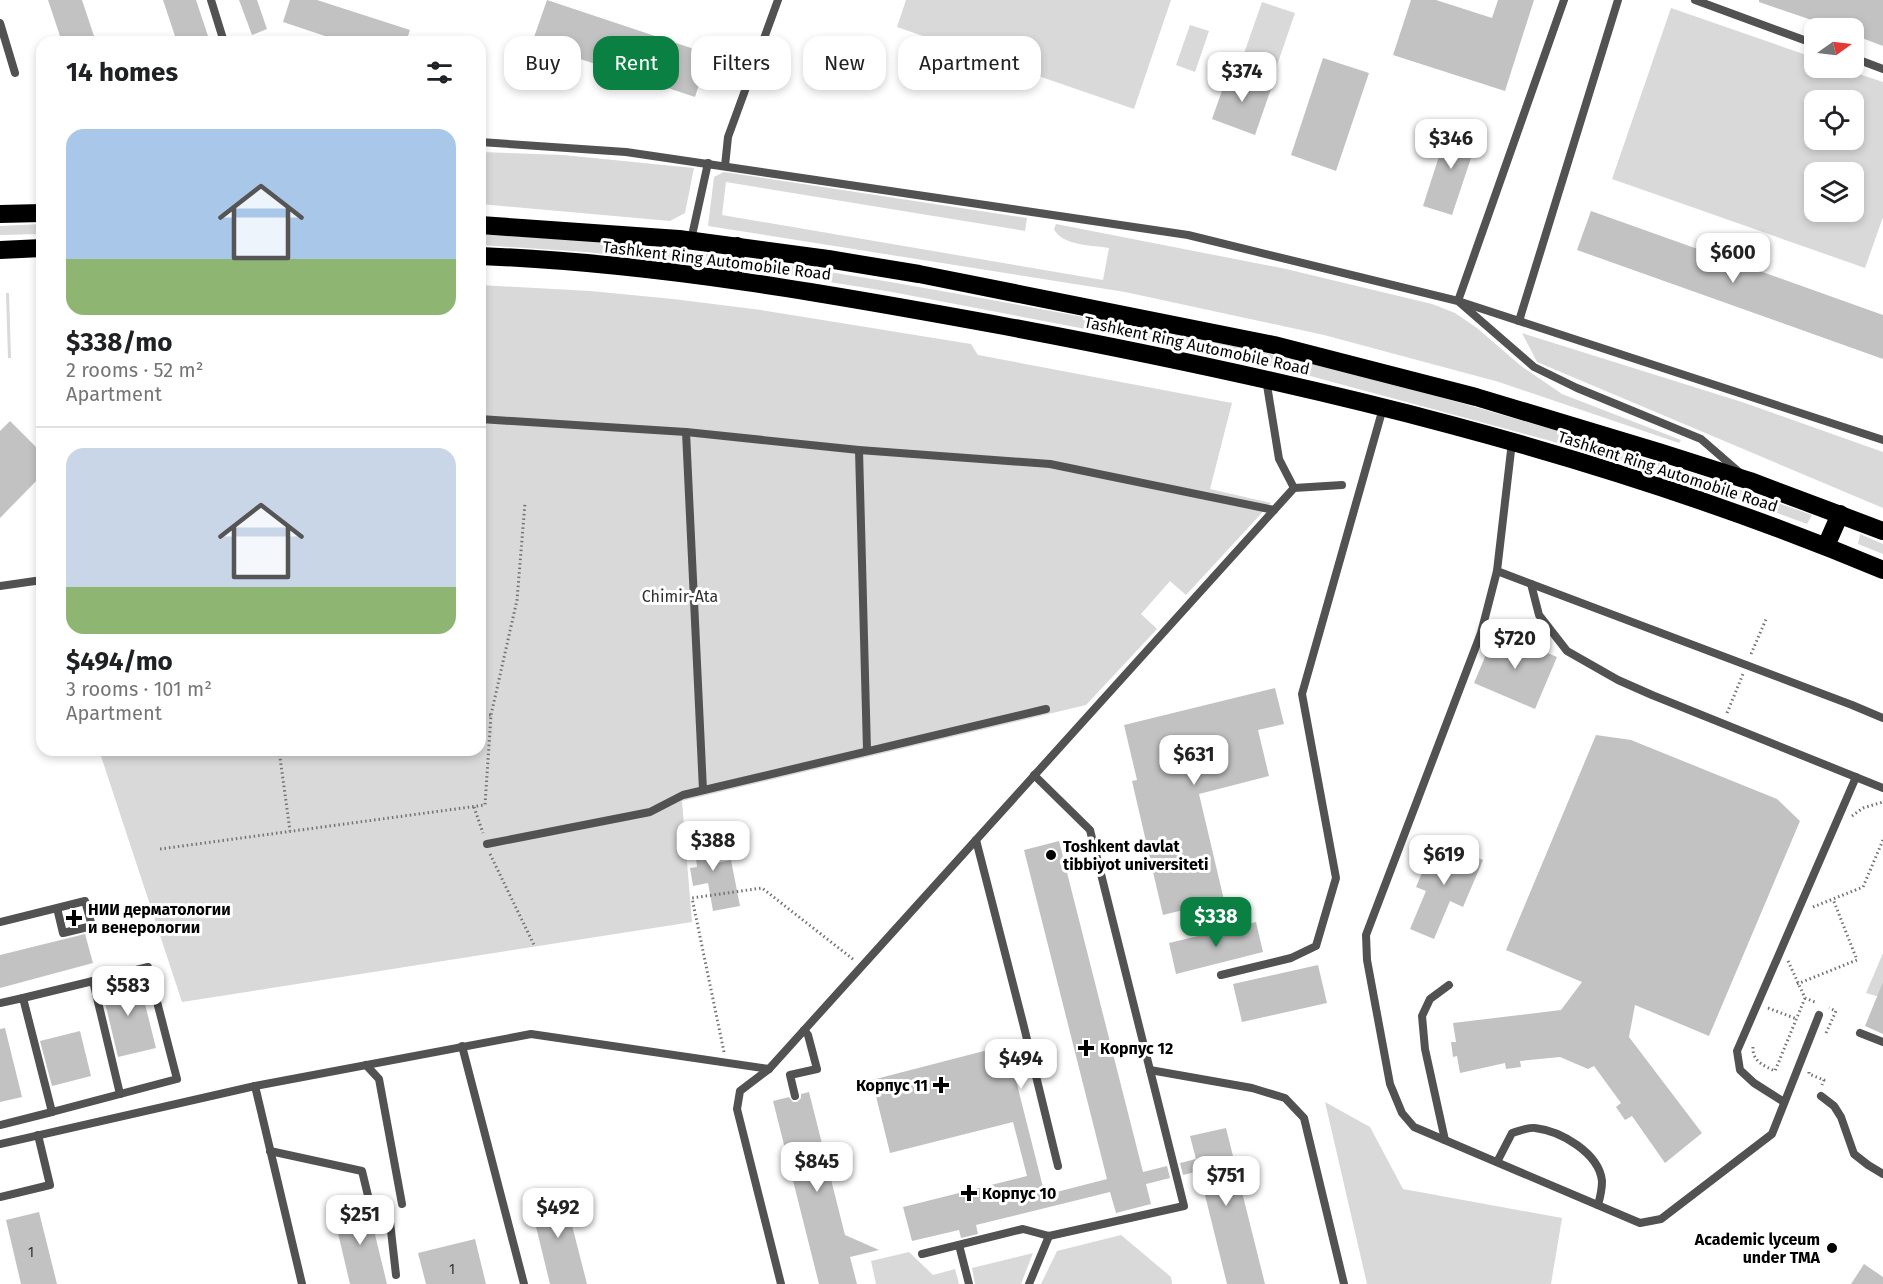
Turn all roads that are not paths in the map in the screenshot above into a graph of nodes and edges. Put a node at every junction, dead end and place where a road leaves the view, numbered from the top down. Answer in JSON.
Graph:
{"nodes":[{"id":1,"x":211,"y":0,"type":"edge"},
{"id":2,"x":778,"y":0,"type":"edge"},
{"id":3,"x":1564,"y":0,"type":"edge"},
{"id":4,"x":1618,"y":0,"type":"edge"},
{"id":5,"x":1695,"y":0,"type":"edge"},
{"id":6,"x":0,"y":23,"type":"edge"},
{"id":7,"x":222,"y":36,"type":"edge"},
{"id":8,"x":1804,"y":40,"type":"edge"},
{"id":9,"x":1864,"y":62,"type":"edge"},
{"id":10,"x":1883,"y":69,"type":"edge"},
{"id":11,"x":15,"y":73,"type":"dead end"},
{"id":12,"x":486,"y":142,"type":"edge"},
{"id":13,"x":708,"y":163,"type":"junction"},
{"id":14,"x":725,"y":166,"type":"junction"},
{"id":15,"x":36,"y":206,"type":"edge"},
{"id":16,"x":36,"y":213,"type":"edge"},
{"id":17,"x":0,"y":214,"type":"edge"},
{"id":18,"x":486,"y":225,"type":"edge"},
{"id":19,"x":691,"y":240,"type":"junction"},
{"id":20,"x":737,"y":246,"type":"junction"},
{"id":21,"x":36,"y":248,"type":"edge"},
{"id":22,"x":0,"y":250,"type":"edge"},
{"id":23,"x":486,"y":256,"type":"edge"},
{"id":24,"x":732,"y":279,"type":"junction"},
{"id":25,"x":1458,"y":301,"type":"junction"},
{"id":26,"x":1519,"y":321,"type":"junction"},
{"id":27,"x":1266,"y":379,"type":"junction"},
{"id":28,"x":1383,"y":407,"type":"junction"},
{"id":29,"x":486,"y":419,"type":"edge"},
{"id":30,"x":686,"y":432,"type":"junction"},
{"id":31,"x":1883,"y":440,"type":"edge"},
{"id":32,"x":1512,"y":442,"type":"junction"},
{"id":33,"x":859,"y":450,"type":"junction"},
{"id":34,"x":1750,"y":481,"type":"junction"},
{"id":35,"x":1342,"y":484,"type":"dead end"},
{"id":36,"x":1294,"y":488,"type":"junction"},
{"id":37,"x":1274,"y":510,"type":"junction"},
{"id":38,"x":1840,"y":514,"type":"junction"},
{"id":39,"x":1883,"y":531,"type":"edge"},
{"id":40,"x":1826,"y":546,"type":"junction"},
{"id":41,"x":1883,"y":570,"type":"edge"},
{"id":42,"x":1497,"y":571,"type":"junction"},
{"id":43,"x":36,"y":581,"type":"edge"},
{"id":44,"x":1531,"y":584,"type":"junction"},
{"id":45,"x":0,"y":586,"type":"edge"},
{"id":46,"x":1046,"y":709,"type":"dead end"},
{"id":47,"x":1883,"y":718,"type":"edge"},
{"id":48,"x":867,"y":750,"type":"junction"},
{"id":49,"x":1034,"y":775,"type":"junction"},
{"id":50,"x":1856,"y":777,"type":"junction"},
{"id":51,"x":1883,"y":788,"type":"edge"},
{"id":52,"x":703,"y":790,"type":"junction"},
{"id":53,"x":976,"y":840,"type":"junction"},
{"id":54,"x":487,"y":844,"type":"road end"},
{"id":55,"x":57,"y":908,"type":"junction"},
{"id":56,"x":0,"y":922,"type":"edge"},
{"id":57,"x":1221,"y":975,"type":"dead end"},
{"id":58,"x":93,"y":981,"type":"junction"},
{"id":59,"x":1449,"y":985,"type":"dead end"},
{"id":60,"x":23,"y":998,"type":"junction"},
{"id":61,"x":0,"y":1003,"type":"edge"},
{"id":62,"x":1819,"y":1015,"type":"dead end"},
{"id":63,"x":804,"y":1030,"type":"junction"},
{"id":64,"x":1860,"y":1033,"type":"dead end"},
{"id":65,"x":1883,"y":1042,"type":"edge"},
{"id":66,"x":462,"y":1046,"type":"junction"},
{"id":67,"x":366,"y":1065,"type":"junction"},
{"id":68,"x":769,"y":1070,"type":"junction"},
{"id":69,"x":1150,"y":1070,"type":"junction"},
{"id":70,"x":255,"y":1086,"type":"junction"},
{"id":71,"x":1821,"y":1093,"type":"road end"},
{"id":72,"x":120,"y":1094,"type":"junction"},
{"id":73,"x":795,"y":1096,"type":"dead end"},
{"id":74,"x":1785,"y":1102,"type":"junction"},
{"id":75,"x":52,"y":1112,"type":"junction"},
{"id":76,"x":0,"y":1125,"type":"edge"},
{"id":77,"x":38,"y":1135,"type":"junction"},
{"id":78,"x":1445,"y":1140,"type":"junction"},
{"id":79,"x":0,"y":1144,"type":"edge"},
{"id":80,"x":270,"y":1151,"type":"junction"},
{"id":81,"x":1497,"y":1162,"type":"junction"},
{"id":82,"x":1058,"y":1166,"type":"dead end"},
{"id":83,"x":1883,"y":1174,"type":"edge"},
{"id":84,"x":0,"y":1197,"type":"edge"},
{"id":85,"x":402,"y":1204,"type":"dead end"},
{"id":86,"x":1598,"y":1205,"type":"junction"},
{"id":87,"x":1049,"y":1236,"type":"junction"},
{"id":88,"x":959,"y":1245,"type":"junction"},
{"id":89,"x":922,"y":1254,"type":"dead end"},
{"id":90,"x":396,"y":1275,"type":"dead end"},
{"id":91,"x":302,"y":1284,"type":"edge"},
{"id":92,"x":524,"y":1284,"type":"edge"},
{"id":93,"x":781,"y":1284,"type":"edge"},
{"id":94,"x":969,"y":1284,"type":"edge"},
{"id":95,"x":1029,"y":1284,"type":"edge"},
{"id":96,"x":1344,"y":1284,"type":"edge"}],
"edges":[{"from":1,"to":7,"type":"lane"},
{"from":2,"to":14,"type":"lane"},
{"from":3,"to":25,"type":"lane"},
{"from":4,"to":26,"type":"lane"},
{"from":5,"to":8,"type":"lane"},
{"from":6,"to":11,"type":"lane"},
{"from":9,"to":10,"type":"lane"},
{"from":12,"to":13,"type":"lane"},
{"from":13,"to":14,"type":"lane"},
{"from":13,"to":19,"type":"lane"},
{"from":14,"to":25,"type":"lane"},
{"from":15,"to":17,"type":"lane"},
{"from":16,"to":17,"type":"highway"},
{"from":18,"to":19,"type":"highway","name":"Tashkent Ring Automobile Road"},
{"from":19,"to":20,"type":"highway","name":"Tashkent Ring Automobile Road"},
{"from":20,"to":24,"type":"highway"},
{"from":20,"to":34,"type":"highway","name":"Tashkent Ring Automobile Road"},
{"from":21,"to":22,"type":"highway"},
{"from":23,"to":24,"type":"highway","name":"Tashkent Ring Automobile Road"},
{"from":24,"to":27,"type":"highway","name":"Tashkent Ring Automobile Road"},
{"from":25,"to":26,"type":"lane"},
{"from":25,"to":34,"type":"lane"},
{"from":26,"to":31,"type":"lane"},
{"from":27,"to":28,"type":"highway","name":"Tashkent Ring Automobile Road"},
{"from":27,"to":36,"type":"lane"},
{"from":28,"to":32,"type":"highway","name":"Tashkent Ring Automobile Road"},
{"from":28,"to":57,"type":"lane"},
{"from":29,"to":30,"type":"lane"},
{"from":30,"to":33,"type":"lane"},
{"from":30,"to":52,"type":"lane"},
{"from":32,"to":40,"type":"highway","name":"Tashkent Ring Automobile Road"},
{"from":32,"to":42,"type":"lane"},
{"from":33,"to":37,"type":"lane"},
{"from":33,"to":48,"type":"lane"},
{"from":34,"to":38,"type":"highway","name":"Tashkent Ring Automobile Road"},
{"from":35,"to":36,"type":"lane"},
{"from":36,"to":37,"type":"lane"},
{"from":37,"to":49,"type":"lane"},
{"from":38,"to":39,"type":"highway","name":"Tashkent Ring Automobile Road"},
{"from":38,"to":40,"type":"highway"},
{"from":40,"to":41,"type":"highway","name":"Tashkent Ring Automobile Road"},
{"from":42,"to":44,"type":"lane"},
{"from":42,"to":78,"type":"lane"},
{"from":43,"to":45,"type":"lane"},
{"from":44,"to":47,"type":"lane"},
{"from":44,"to":50,"type":"lane"},
{"from":46,"to":48,"type":"lane"},
{"from":48,"to":52,"type":"lane"},
{"from":49,"to":53,"type":"lane"},
{"from":49,"to":69,"type":"lane"},
{"from":50,"to":51,"type":"lane"},
{"from":50,"to":74,"type":"lane"},
{"from":52,"to":54,"type":"lane"},
{"from":53,"to":63,"type":"lane"},
{"from":53,"to":82,"type":"lane"},
{"from":55,"to":55,"type":"lane"},
{"from":55,"to":56,"type":"lane"},
{"from":58,"to":60,"type":"lane"},
{"from":58,"to":72,"type":"lane"},
{"from":58,"to":72,"type":"lane"},
{"from":59,"to":78,"type":"lane"},
{"from":60,"to":61,"type":"lane"},
{"from":60,"to":75,"type":"lane"},
{"from":62,"to":74,"type":"lane"},
{"from":63,"to":68,"type":"lane"},
{"from":63,"to":73,"type":"lane"},
{"from":64,"to":65,"type":"lane"},
{"from":66,"to":67,"type":"lane"},
{"from":66,"to":68,"type":"lane"},
{"from":66,"to":92,"type":"lane"},
{"from":67,"to":70,"type":"lane"},
{"from":67,"to":85,"type":"lane"},
{"from":68,"to":93,"type":"lane"},
{"from":69,"to":87,"type":"lane"},
{"from":69,"to":96,"type":"lane"},
{"from":70,"to":77,"type":"lane"},
{"from":70,"to":80,"type":"lane"},
{"from":71,"to":83,"type":"lane"},
{"from":72,"to":75,"type":"lane"},
{"from":74,"to":86,"type":"lane"},
{"from":75,"to":76,"type":"lane"},
{"from":77,"to":79,"type":"lane"},
{"from":77,"to":84,"type":"lane"},
{"from":78,"to":81,"type":"lane"},
{"from":80,"to":90,"type":"lane"},
{"from":80,"to":91,"type":"lane"},
{"from":81,"to":86,"type":"lane"},
{"from":81,"to":86,"type":"lane"},
{"from":87,"to":88,"type":"lane"},
{"from":87,"to":95,"type":"lane"},
{"from":88,"to":89,"type":"lane"},
{"from":88,"to":94,"type":"lane"}]}
